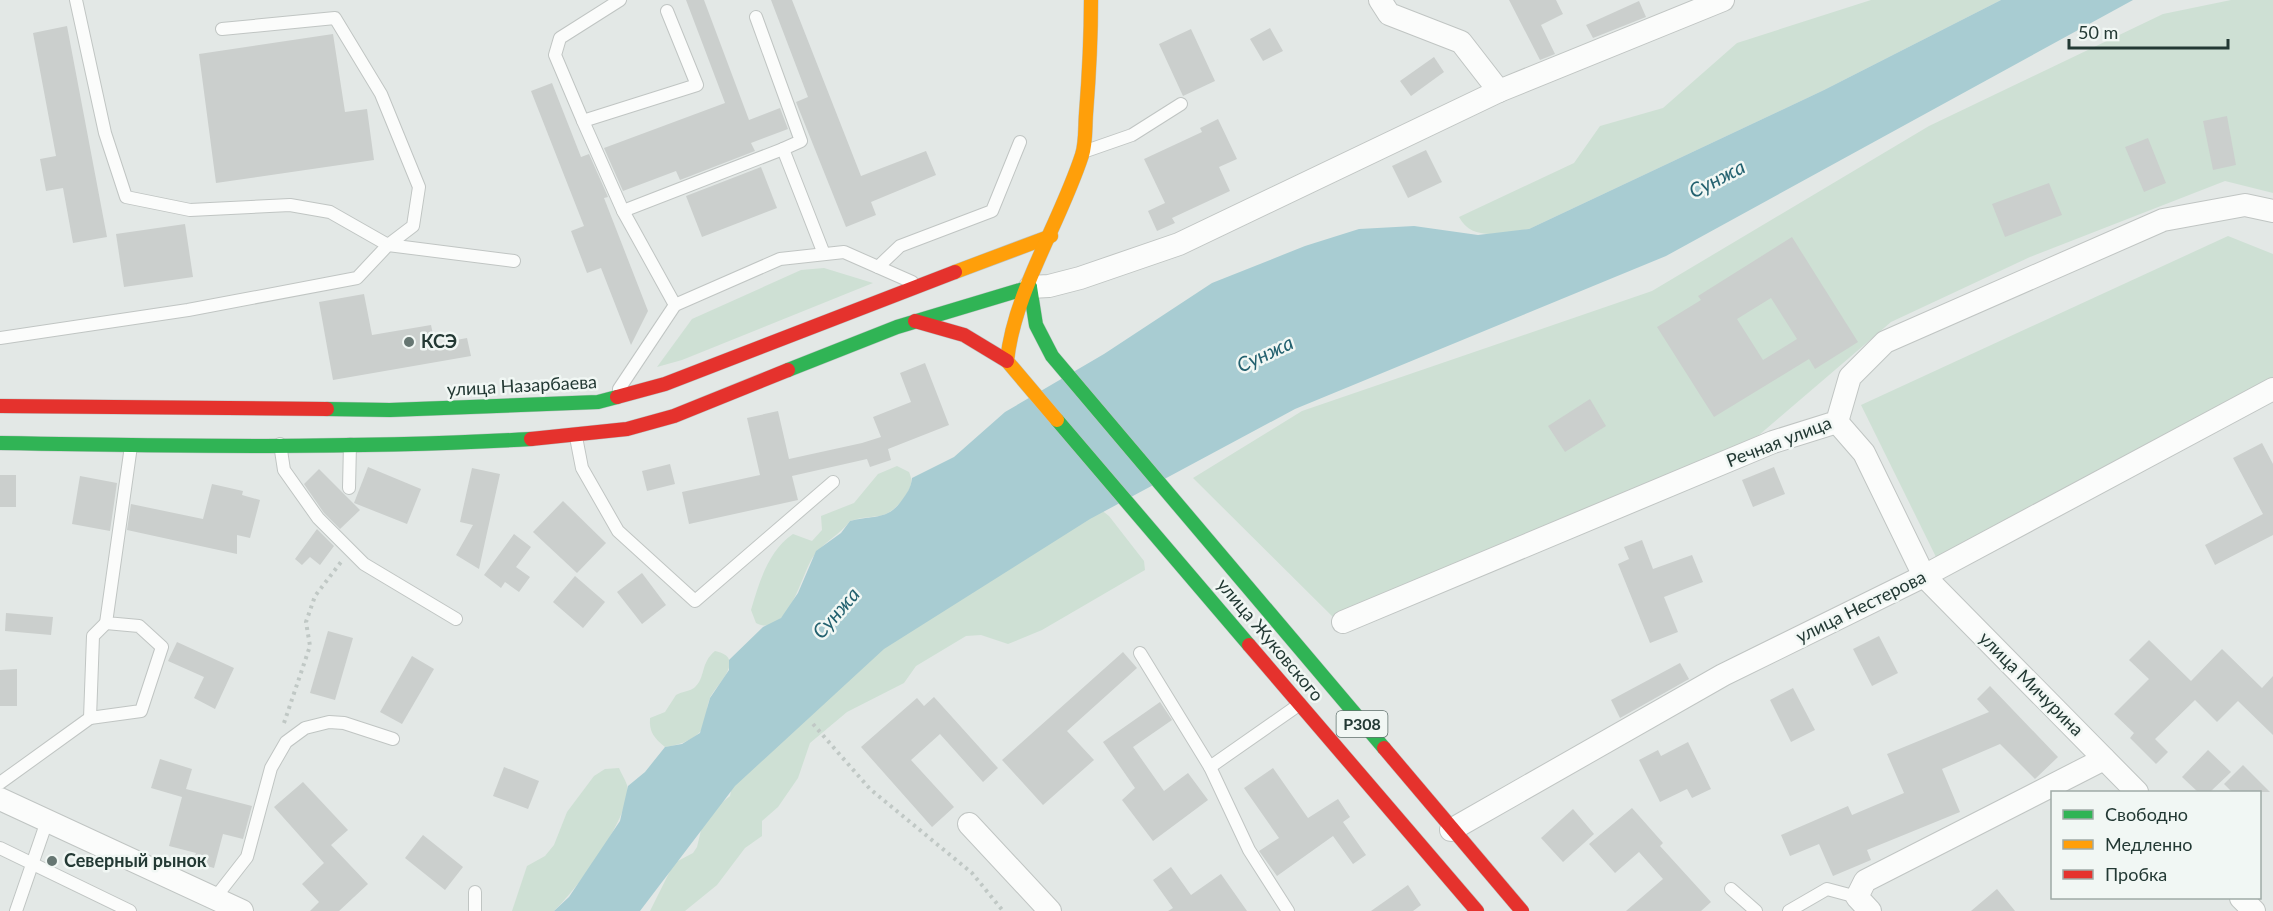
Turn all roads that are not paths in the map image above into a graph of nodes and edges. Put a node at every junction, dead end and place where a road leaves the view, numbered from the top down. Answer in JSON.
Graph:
{"nodes":[{"id":1,"x":76,"y":0,"type":"edge"},
{"id":2,"x":620,"y":0,"type":"edge"},
{"id":3,"x":1091,"y":0,"type":"edge"},
{"id":4,"x":1380,"y":0,"type":"edge"},
{"id":5,"x":1718,"y":1,"type":"edge"},
{"id":6,"x":668,"y":11,"type":"dead end"},
{"id":7,"x":756,"y":16,"type":"dead end"},
{"id":8,"x":222,"y":29,"type":"dead end"},
{"id":9,"x":1498,"y":91,"type":"junction"},
{"id":10,"x":1181,"y":104,"type":"dead end"},
{"id":11,"x":583,"y":122,"type":"junction"},
{"id":12,"x":1020,"y":142,"type":"dead end"},
{"id":13,"x":783,"y":149,"type":"junction"},
{"id":14,"x":1083,"y":152,"type":"junction"},
{"id":15,"x":2273,"y":211,"type":"edge"},
{"id":16,"x":623,"y":212,"type":"junction"},
{"id":17,"x":1051,"y":236,"type":"junction"},
{"id":18,"x":388,"y":245,"type":"junction"},
{"id":19,"x":824,"y":254,"type":"junction"},
{"id":20,"x":514,"y":261,"type":"dead end"},
{"id":21,"x":878,"y":267,"type":"junction"},
{"id":22,"x":944,"y":274,"type":"junction"},
{"id":23,"x":985,"y":278,"type":"dead end"},
{"id":24,"x":1007,"y":281,"type":"dead end"},
{"id":25,"x":918,"y":285,"type":"junction"},
{"id":26,"x":1030,"y":287,"type":"junction"},
{"id":27,"x":675,"y":305,"type":"junction"},
{"id":28,"x":915,"y":321,"type":"junction"},
{"id":29,"x":0,"y":338,"type":"edge"},
{"id":30,"x":1007,"y":361,"type":"junction"},
{"id":31,"x":2273,"y":389,"type":"edge"},
{"id":32,"x":613,"y":398,"type":"junction"},
{"id":33,"x":0,"y":406,"type":"edge"},
{"id":34,"x":1838,"y":422,"type":"junction"},
{"id":35,"x":576,"y":436,"type":"junction"},
{"id":36,"x":0,"y":443,"type":"edge"},
{"id":37,"x":280,"y":443,"type":"junction"},
{"id":38,"x":351,"y":443,"type":"junction"},
{"id":39,"x":131,"y":445,"type":"junction"},
{"id":40,"x":832,"y":482,"type":"dead end"},
{"id":41,"x":350,"y":488,"type":"dead end"},
{"id":42,"x":1924,"y":576,"type":"junction"},
{"id":43,"x":456,"y":619,"type":"dead end"},
{"id":44,"x":1343,"y":622,"type":"dead end"},
{"id":45,"x":106,"y":623,"type":"junction"},
{"id":46,"x":1140,"y":653,"type":"dead end"},
{"id":47,"x":1301,"y":704,"type":"junction"},
{"id":48,"x":90,"y":718,"type":"junction"},
{"id":49,"x":393,"y":739,"type":"dead end"},
{"id":50,"x":2104,"y":759,"type":"junction"},
{"id":51,"x":1210,"y":767,"type":"junction"},
{"id":52,"x":0,"y":783,"type":"edge"},
{"id":53,"x":2136,"y":791,"type":"edge"},
{"id":54,"x":0,"y":799,"type":"edge"},
{"id":55,"x":47,"y":821,"type":"junction"},
{"id":56,"x":969,"y":824,"type":"dead end"},
{"id":57,"x":1451,"y":830,"type":"junction"},
{"id":58,"x":0,"y":848,"type":"edge"},
{"id":59,"x":33,"y":863,"type":"junction"},
{"id":60,"x":1731,"y":889,"type":"dead end"},
{"id":61,"x":475,"y":892,"type":"dead end"},
{"id":62,"x":215,"y":898,"type":"junction"},
{"id":63,"x":2243,"y":899,"type":"edge"},
{"id":64,"x":1863,"y":904,"type":"edge"},
{"id":65,"x":16,"y":911,"type":"edge"},
{"id":66,"x":130,"y":911,"type":"edge"},
{"id":67,"x":243,"y":911,"type":"edge"},
{"id":68,"x":475,"y":911,"type":"edge"},
{"id":69,"x":1050,"y":911,"type":"edge"},
{"id":70,"x":1288,"y":911,"type":"edge"},
{"id":71,"x":1477,"y":911,"type":"edge"},
{"id":72,"x":1522,"y":911,"type":"edge"},
{"id":73,"x":1756,"y":911,"type":"edge"},
{"id":74,"x":1789,"y":911,"type":"edge"},
{"id":75,"x":2254,"y":911,"type":"edge"}],
"edges":[{"from":1,"to":18,"type":"lane"},
{"from":2,"to":11,"type":"lane"},
{"from":3,"to":14,"type":"main road"},
{"from":4,"to":9,"type":"street"},
{"from":5,"to":9,"type":"street"},
{"from":6,"to":11,"type":"lane"},
{"from":7,"to":13,"type":"lane"},
{"from":8,"to":18,"type":"lane"},
{"from":9,"to":26,"type":"street"},
{"from":10,"to":14,"type":"lane"},
{"from":11,"to":16,"type":"lane"},
{"from":12,"to":21,"type":"lane"},
{"from":13,"to":16,"type":"lane"},
{"from":13,"to":19,"type":"lane"},
{"from":14,"to":17,"type":"main road"},
{"from":15,"to":34,"type":"street","name":"Речная улица"},
{"from":16,"to":27,"type":"lane"},
{"from":17,"to":22,"type":"main road","name":"улица Назарбаева"},
{"from":17,"to":26,"type":"main road"},
{"from":18,"to":20,"type":"lane"},
{"from":18,"to":29,"type":"lane"},
{"from":19,"to":21,"type":"lane"},
{"from":19,"to":27,"type":"lane"},
{"from":21,"to":25,"type":"lane"},
{"from":22,"to":23,"type":"main road"},
{"from":22,"to":25,"type":"main road","name":"улица Назарбаева"},
{"from":24,"to":26,"type":"main road"},
{"from":25,"to":32,"type":"main road","name":"улица Назарбаева"},
{"from":26,"to":28,"type":"main road"},
{"from":26,"to":30,"type":"main road"},
{"from":26,"to":57,"type":"main road","number":"P308"},
{"from":27,"to":32,"type":"lane"},
{"from":28,"to":30,"type":"main road","name":"улица Жуковского"},
{"from":28,"to":35,"type":"main road"},
{"from":30,"to":47,"type":"main road","name":"улица Жуковского","number":"P308"},
{"from":31,"to":42,"type":"street","name":"улица Нестерова"},
{"from":32,"to":33,"type":"main road","name":"улица Назарбаева"},
{"from":34,"to":42,"type":"street","name":"улица Мичурина"},
{"from":34,"to":44,"type":"street","name":"Речная улица"},
{"from":35,"to":38,"type":"main road"},
{"from":35,"to":40,"type":"lane"},
{"from":36,"to":39,"type":"main road"},
{"from":37,"to":38,"type":"main road"},
{"from":37,"to":39,"type":"main road"},
{"from":37,"to":43,"type":"lane"},
{"from":38,"to":41,"type":"lane"},
{"from":39,"to":45,"type":"lane"},
{"from":42,"to":50,"type":"street","name":"улица Мичурина"},
{"from":42,"to":57,"type":"street","name":"улица Нестерова"},
{"from":45,"to":48,"type":"lane"},
{"from":45,"to":48,"type":"lane"},
{"from":46,"to":51,"type":"lane"},
{"from":47,"to":51,"type":"lane"},
{"from":47,"to":71,"type":"main road","name":"улица Жуковского","number":"P308"},
{"from":48,"to":52,"type":"lane"},
{"from":49,"to":62,"type":"lane"},
{"from":50,"to":53,"type":"street","name":"улица Мичурина"},
{"from":50,"to":64,"type":"street"},
{"from":51,"to":70,"type":"lane"},
{"from":54,"to":55,"type":"street"},
{"from":55,"to":59,"type":"lane"},
{"from":55,"to":62,"type":"street"},
{"from":56,"to":69,"type":"street"},
{"from":57,"to":72,"type":"main road","number":"P308"},
{"from":58,"to":59,"type":"lane"},
{"from":59,"to":65,"type":"lane"},
{"from":59,"to":66,"type":"lane"},
{"from":60,"to":73,"type":"lane"},
{"from":61,"to":68,"type":"lane"},
{"from":62,"to":67,"type":"street"},
{"from":63,"to":75,"type":"street"},
{"from":64,"to":74,"type":"lane"}]}
